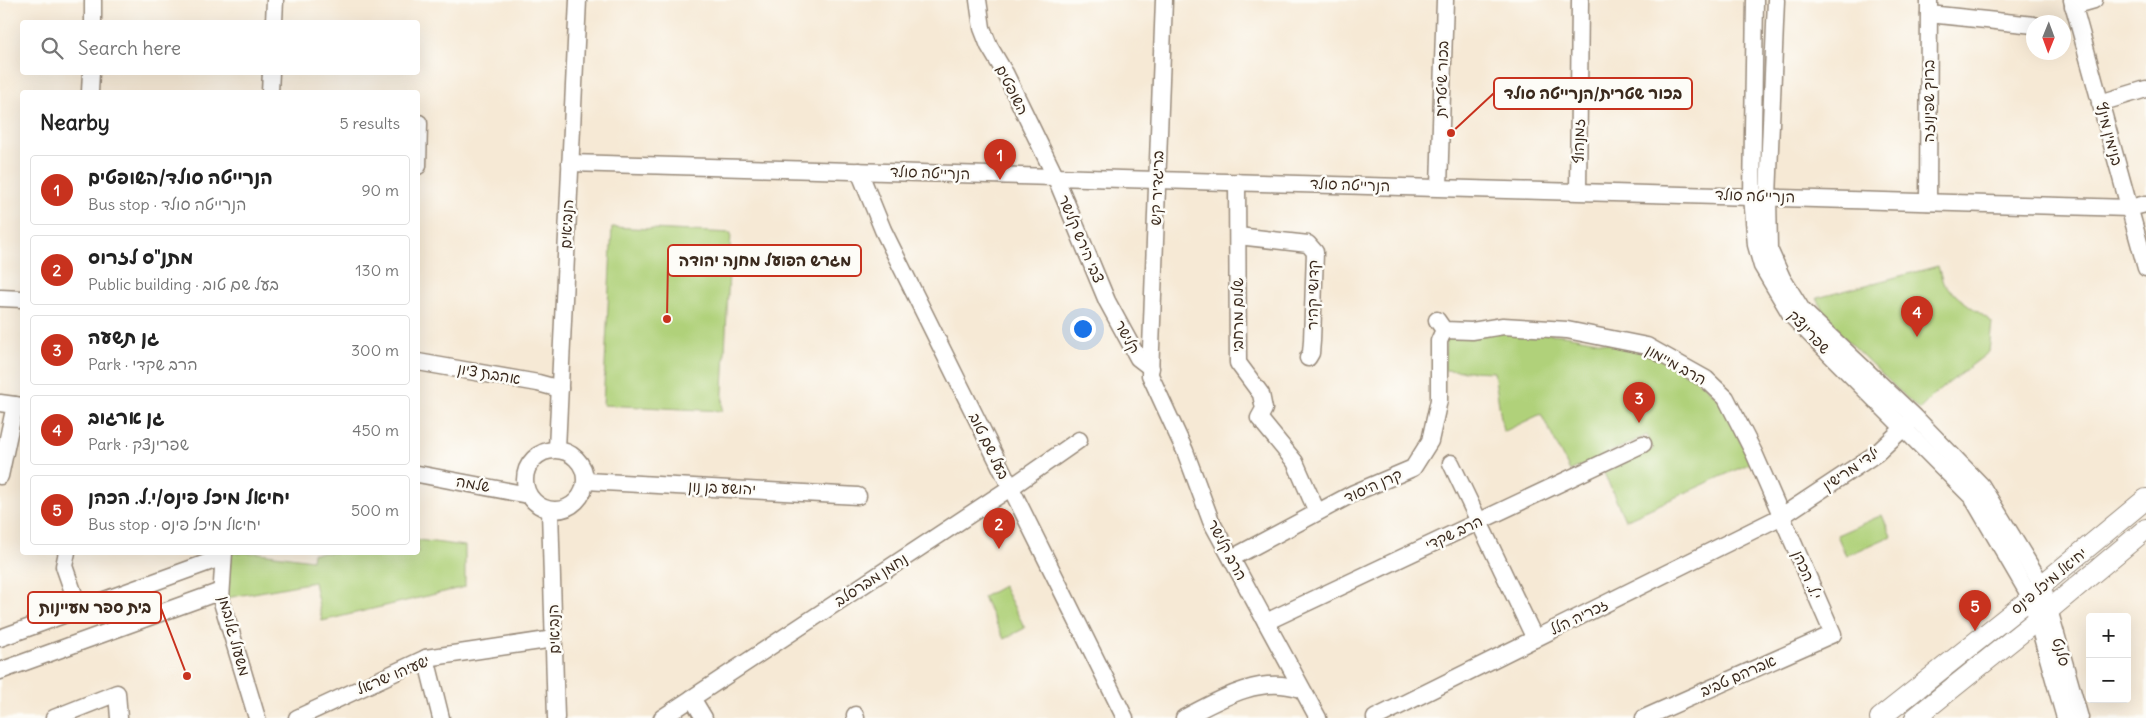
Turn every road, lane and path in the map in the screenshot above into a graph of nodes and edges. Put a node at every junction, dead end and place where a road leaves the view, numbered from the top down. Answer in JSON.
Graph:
{"nodes":[{"id":1,"x":94,"y":0,"type":"edge"},
{"id":2,"x":275,"y":0,"type":"edge"},
{"id":3,"x":578,"y":0,"type":"edge"},
{"id":4,"x":978,"y":0,"type":"edge"},
{"id":5,"x":1164,"y":0,"type":"edge"},
{"id":6,"x":1445,"y":0,"type":"edge"},
{"id":7,"x":1580,"y":0,"type":"edge"},
{"id":8,"x":1755,"y":0,"type":"edge"},
{"id":9,"x":1776,"y":0,"type":"edge"},
{"id":10,"x":2094,"y":0,"type":"edge"},
{"id":11,"x":2072,"y":3,"type":"edge"},
{"id":12,"x":1929,"y":7,"type":"edge"},
{"id":13,"x":93,"y":20,"type":"edge"},
{"id":14,"x":274,"y":20,"type":"edge"},
{"id":15,"x":2026,"y":24,"type":"edge"},
{"id":16,"x":2071,"y":29,"type":"edge"},
{"id":17,"x":2080,"y":30,"type":"junction"},
{"id":18,"x":91,"y":75,"type":"edge"},
{"id":19,"x":271,"y":75,"type":"edge"},
{"id":20,"x":2146,"y":89,"type":"edge"},
{"id":21,"x":90,"y":90,"type":"edge"},
{"id":22,"x":270,"y":90,"type":"edge"},
{"id":23,"x":2100,"y":103,"type":"junction"},
{"id":24,"x":570,"y":163,"type":"junction"},
{"id":25,"x":859,"y":171,"type":"junction"},
{"id":26,"x":1055,"y":176,"type":"junction"},
{"id":27,"x":1158,"y":180,"type":"junction"},
{"id":28,"x":1237,"y":182,"type":"junction"},
{"id":29,"x":1439,"y":188,"type":"junction"},
{"id":30,"x":1578,"y":191,"type":"junction"},
{"id":31,"x":1752,"y":196,"type":"junction"},
{"id":32,"x":1768,"y":197,"type":"junction"},
{"id":33,"x":1928,"y":202,"type":"junction"},
{"id":34,"x":2146,"y":204,"type":"edge"},
{"id":35,"x":2129,"y":208,"type":"junction"},
{"id":36,"x":1238,"y":236,"type":"junction"},
{"id":37,"x":2146,"y":268,"type":"edge"},
{"id":38,"x":0,"y":298,"type":"edge"},
{"id":39,"x":20,"y":299,"type":"edge"},
{"id":40,"x":1108,"y":301,"type":"joint"},
{"id":41,"x":1440,"y":325,"type":"joint"},
{"id":42,"x":1308,"y":358,"type":"dead end"},
{"id":43,"x":420,"y":362,"type":"edge"},
{"id":44,"x":1150,"y":372,"type":"junction"},
{"id":45,"x":560,"y":389,"type":"junction"},
{"id":46,"x":13,"y":404,"type":"edge"},
{"id":47,"x":1910,"y":423,"type":"junction"},
{"id":48,"x":1079,"y":440,"type":"dead end"},
{"id":49,"x":1643,"y":444,"type":"dead end"},
{"id":50,"x":557,"y":449,"type":"junction"},
{"id":51,"x":1450,"y":463,"type":"dead end"},
{"id":52,"x":420,"y":474,"type":"edge"},
{"id":53,"x":0,"y":476,"type":"edge"},
{"id":54,"x":586,"y":481,"type":"junction"},
{"id":55,"x":1010,"y":488,"type":"junction"},
{"id":56,"x":528,"y":494,"type":"junction"},
{"id":57,"x":858,"y":496,"type":"dead end"},
{"id":58,"x":2146,"y":499,"type":"edge"},
{"id":59,"x":550,"y":510,"type":"junction"},
{"id":60,"x":1318,"y":512,"type":"junction"},
{"id":61,"x":1782,"y":516,"type":"junction"},
{"id":62,"x":1479,"y":521,"type":"junction"},
{"id":63,"x":2146,"y":529,"type":"edge"},
{"id":64,"x":66,"y":555,"type":"edge"},
{"id":65,"x":224,"y":555,"type":"edge"},
{"id":66,"x":1232,"y":558,"type":"junction"},
{"id":67,"x":2028,"y":562,"type":"junction"},
{"id":68,"x":2066,"y":567,"type":"junction"},
{"id":69,"x":221,"y":591,"type":"junction"},
{"id":70,"x":2036,"y":592,"type":"junction"},
{"id":71,"x":80,"y":610,"type":"junction"},
{"id":72,"x":2043,"y":615,"type":"junction"},
{"id":73,"x":1266,"y":622,"type":"junction"},
{"id":74,"x":1832,"y":634,"type":"joint"},
{"id":75,"x":0,"y":638,"type":"edge"},
{"id":76,"x":554,"y":639,"type":"junction"},
{"id":77,"x":1535,"y":640,"type":"junction"},
{"id":78,"x":426,"y":658,"type":"junction"},
{"id":79,"x":0,"y":671,"type":"edge"},
{"id":80,"x":1300,"y":689,"type":"junction"},
{"id":81,"x":692,"y":698,"type":"junction"},
{"id":82,"x":1654,"y":716,"type":"edge"},
{"id":83,"x":54,"y":718,"type":"edge"},
{"id":84,"x":119,"y":718,"type":"edge"},
{"id":85,"x":257,"y":718,"type":"edge"},
{"id":86,"x":297,"y":718,"type":"edge"},
{"id":87,"x":441,"y":718,"type":"edge"},
{"id":88,"x":556,"y":718,"type":"edge"},
{"id":89,"x":662,"y":718,"type":"edge"},
{"id":90,"x":704,"y":718,"type":"edge"},
{"id":91,"x":1125,"y":718,"type":"edge"},
{"id":92,"x":1184,"y":718,"type":"edge"},
{"id":93,"x":1318,"y":718,"type":"edge"},
{"id":94,"x":1375,"y":718,"type":"edge"},
{"id":95,"x":1880,"y":718,"type":"edge"},
{"id":96,"x":1915,"y":718,"type":"edge"},
{"id":97,"x":2065,"y":718,"type":"edge"},
{"id":98,"x":2080,"y":718,"type":"edge"}],
"edges":[{"from":1,"to":13,"type":"street"},
{"from":2,"to":14,"type":"street"},
{"from":3,"to":24,"type":"street","name":"הנביאים"},
{"from":4,"to":26,"type":"street","name":"השופטים"},
{"from":5,"to":27,"type":"street","name":"בריגדיר קיש"},
{"from":6,"to":29,"type":"street","name":"בכור שיטרית"},
{"from":7,"to":30,"type":"street","name":"זמנהוף"},
{"from":8,"to":31,"type":"street","name":"שפרינצק"},
{"from":9,"to":32,"type":"street","name":"שפרינצק"},
{"from":10,"to":11,"type":"street"},
{"from":11,"to":17,"type":"street","name":"בנימין מינץ"},
{"from":12,"to":15,"type":"street"},
{"from":12,"to":33,"type":"street","name":"ברוך שפינוזה"},
{"from":16,"to":17,"type":"street"},
{"from":17,"to":23,"type":"street","name":"בנימין מינץ"},
{"from":18,"to":21,"type":"street"},
{"from":19,"to":22,"type":"street"},
{"from":20,"to":23,"type":"street"},
{"from":23,"to":35,"type":"street","name":"בנימין מינץ"},
{"from":24,"to":25,"type":"street","name":"הנרייטה סולד"},
{"from":24,"to":45,"type":"street","name":"הנביאים"},
{"from":25,"to":26,"type":"street","name":"הנרייטה סולד"},
{"from":25,"to":55,"type":"street","name":"בעל שם טוב"},
{"from":26,"to":27,"type":"street","name":"הנרייטה סולד"},
{"from":26,"to":40,"type":"street","name":"צבי הירש קלישר"},
{"from":27,"to":28,"type":"street","name":"הנרייטה סולד"},
{"from":27,"to":44,"type":"street","name":"בריגדיר קיש"},
{"from":28,"to":29,"type":"street","name":"הנרייטה סולד"},
{"from":28,"to":36,"type":"street","name":"שלום מרחבי"},
{"from":29,"to":30,"type":"street","name":"הנרייטה סולד"},
{"from":30,"to":31,"type":"street","name":"הנרייטה סולד"},
{"from":31,"to":32,"type":"street","name":"הנרייטה סולד"},
{"from":31,"to":47,"type":"street","name":"שפרינצק"},
{"from":32,"to":33,"type":"street","name":"הנרייטה סולד"},
{"from":32,"to":47,"type":"street","name":"שפרינצק"},
{"from":33,"to":35,"type":"street","name":"הנרייטה סולד"},
{"from":34,"to":35,"type":"street","name":"הנרייטה סולד"},
{"from":35,"to":37,"type":"street","name":"בנימין מינץ"},
{"from":36,"to":42,"type":"street","name":"קדושי קהיר"},
{"from":36,"to":60,"type":"street","name":"שלום מרחבי"},
{"from":38,"to":39,"type":"street"},
{"from":40,"to":44,"type":"street","name":"קלישר"},
{"from":41,"to":60,"type":"street","name":"קרן היסוד"},
{"from":41,"to":61,"type":"street","name":"הרב מיימון"},
{"from":43,"to":45,"type":"street","name":"אהבת ציון"},
{"from":44,"to":66,"type":"street","name":"הרב קלישר"},
{"from":45,"to":50,"type":"street","name":"הנביאים"},
{"from":46,"to":53,"type":"street"},
{"from":47,"to":61,"type":"street","name":"ילדי מרישין"},
{"from":47,"to":67,"type":"street","name":"שפרינצק"},
{"from":47,"to":70,"type":"street","name":"שפרינצק"},
{"from":48,"to":55,"type":"street","name":"נחמן מברסלב"},
{"from":49,"to":62,"type":"street","name":"הרב שקדי"},
{"from":50,"to":54,"type":"street"},
{"from":50,"to":56,"type":"street"},
{"from":51,"to":62,"type":"street"},
{"from":52,"to":56,"type":"street","name":"שלמה"},
{"from":54,"to":57,"type":"street","name":"יהושע בן נון"},
{"from":54,"to":59,"type":"street"},
{"from":55,"to":81,"type":"street","name":"נחמן מברסלב"},
{"from":55,"to":91,"type":"street","name":"בעל שם טוב"},
{"from":56,"to":59,"type":"street"},
{"from":58,"to":68,"type":"main road","name":"יחיאל מיכל פינס"},
{"from":59,"to":76,"type":"street","name":"הנביאים"},
{"from":60,"to":66,"type":"street","name":"קרן היסוד"},
{"from":61,"to":74,"type":"street","name":"י.ל. הכהן"},
{"from":61,"to":77,"type":"street","name":"זכריה הלל"},
{"from":62,"to":73,"type":"street","name":"הרב שקדי"},
{"from":62,"to":77,"type":"street"},
{"from":63,"to":72,"type":"main road","name":"יחיאל מיכל פינס"},
{"from":64,"to":71,"type":"street"},
{"from":65,"to":69,"type":"street","name":"משעול גלובמן"},
{"from":65,"to":71,"type":"street"},
{"from":66,"to":73,"type":"street","name":"הרב קלישר"},
{"from":67,"to":68,"type":"street"},
{"from":67,"to":70,"type":"street","name":"שפרינצק"},
{"from":68,"to":70,"type":"main road","name":"יחיאל מיכל פינס"},
{"from":69,"to":79,"type":"street"},
{"from":69,"to":85,"type":"street","name":"משעול גלובמן"},
{"from":70,"to":72,"type":"street","name":"סלנט"},
{"from":70,"to":95,"type":"main road","name":"יחיאל מיכל פינס"},
{"from":71,"to":75,"type":"street"},
{"from":72,"to":96,"type":"main road","name":"יחיאל מיכל פינס"},
{"from":72,"to":97,"type":"street","name":"סלנט"},
{"from":72,"to":98,"type":"street","name":"סלנט"},
{"from":73,"to":80,"type":"street","name":"הרב קלישר"},
{"from":74,"to":82,"type":"street","name":"אברהם טביב"},
{"from":76,"to":78,"type":"street","name":"ישעיהו ישראל"},
{"from":76,"to":88,"type":"street","name":"הנביאים"},
{"from":77,"to":94,"type":"street","name":"זכריה הלל"},
{"from":78,"to":86,"type":"street","name":"ישעיהו ישראל"},
{"from":78,"to":87,"type":"street"},
{"from":80,"to":92,"type":"street"},
{"from":80,"to":93,"type":"street","name":"הרב קלישר"},
{"from":81,"to":89,"type":"street","name":"נחמן מברסלב"},
{"from":81,"to":90,"type":"street"},
{"from":83,"to":84,"type":"street"}]}
